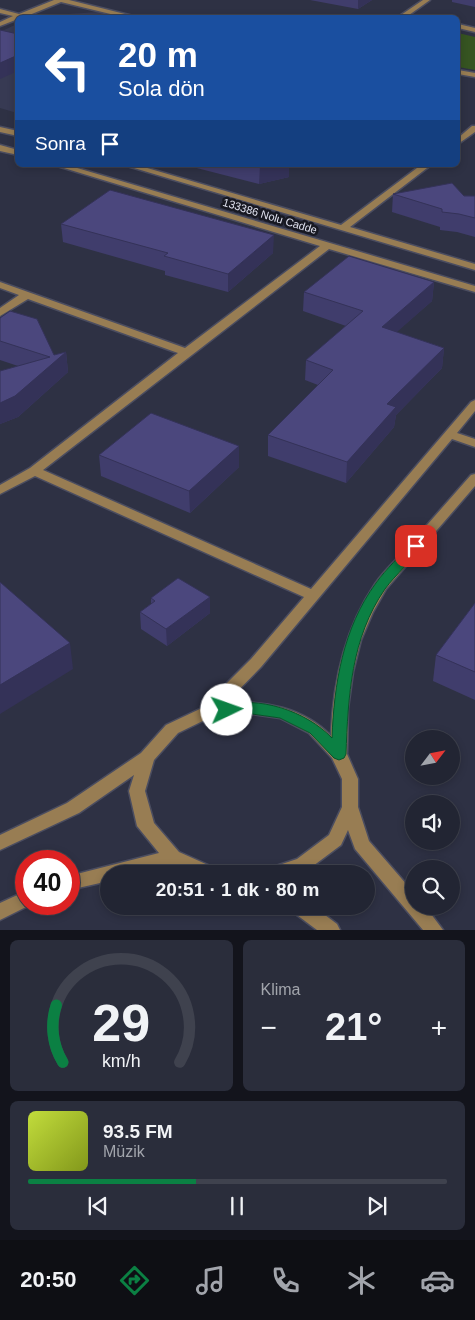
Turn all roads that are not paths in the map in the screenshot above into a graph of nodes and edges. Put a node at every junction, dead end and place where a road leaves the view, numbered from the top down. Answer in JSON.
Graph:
{"nodes":[{"id":1,"x":60,"y":0,"type":"edge"},
{"id":2,"x":427,"y":0,"type":"edge"},
{"id":3,"x":0,"y":11,"type":"edge"},
{"id":4,"x":16,"y":15,"type":"edge"},
{"id":5,"x":22,"y":15,"type":"edge"},
{"id":6,"x":125,"y":15,"type":"edge"},
{"id":7,"x":405,"y":15,"type":"edge"},
{"id":8,"x":15,"y":18,"type":"edge"},
{"id":9,"x":0,"y":24,"type":"edge"},
{"id":10,"x":460,"y":26,"type":"edge"},
{"id":11,"x":475,"y":30,"type":"edge"},
{"id":12,"x":460,"y":72,"type":"edge"},
{"id":13,"x":475,"y":75,"type":"edge"},
{"id":14,"x":475,"y":128,"type":"edge"},
{"id":15,"x":0,"y":129,"type":"edge"},
{"id":16,"x":15,"y":133,"type":"edge"},
{"id":17,"x":460,"y":140,"type":"edge"},
{"id":18,"x":0,"y":148,"type":"edge"},
{"id":19,"x":15,"y":152,"type":"edge"},
{"id":20,"x":65,"y":167,"type":"edge"},
{"id":21,"x":149,"y":167,"type":"edge"},
{"id":22,"x":424,"y":167,"type":"edge"},
{"id":23,"x":343,"y":228,"type":"junction"},
{"id":24,"x":326,"y":246,"type":"junction"},
{"id":25,"x":475,"y":267,"type":"edge"},
{"id":26,"x":0,"y":285,"type":"edge"},
{"id":27,"x":475,"y":290,"type":"edge"},
{"id":28,"x":27,"y":295,"type":"junction"},
{"id":29,"x":0,"y":313,"type":"edge"},
{"id":30,"x":186,"y":352,"type":"junction"},
{"id":31,"x":475,"y":404,"type":"edge"},
{"id":32,"x":449,"y":434,"type":"junction"},
{"id":33,"x":475,"y":444,"type":"edge"},
{"id":34,"x":34,"y":471,"type":"junction"},
{"id":35,"x":475,"y":478,"type":"edge"},
{"id":36,"x":0,"y":490,"type":"edge"},
{"id":37,"x":313,"y":596,"type":"junction"},
{"id":38,"x":208,"y":712,"type":"junction"},
{"id":39,"x":339,"y":754,"type":"junction"},
{"id":40,"x":147,"y":757,"type":"junction"},
{"id":41,"x":350,"y":807,"type":"junction"},
{"id":42,"x":0,"y":843,"type":"edge"},
{"id":43,"x":173,"y":857,"type":"junction"},
{"id":44,"x":191,"y":865,"type":"edge"},
{"id":45,"x":300,"y":865,"type":"edge"},
{"id":46,"x":80,"y":880,"type":"edge"},
{"id":47,"x":15,"y":904,"type":"edge"},
{"id":48,"x":0,"y":912,"type":"edge"},
{"id":49,"x":312,"y":915,"type":"edge"},
{"id":50,"x":331,"y":930,"type":"edge"},
{"id":51,"x":434,"y":930,"type":"edge"}],
"edges":[{"from":1,"to":5,"type":"street"},
{"from":1,"to":6,"type":"street"},
{"from":2,"to":7,"type":"street"},
{"from":3,"to":4,"type":"street"},
{"from":8,"to":9,"type":"street"},
{"from":10,"to":11,"type":"street"},
{"from":12,"to":13,"type":"street"},
{"from":14,"to":17,"type":"street"},
{"from":15,"to":16,"type":"street"},
{"from":18,"to":19,"type":"street"},
{"from":20,"to":24,"type":"street","name":"133386 Nolu Cadde"},
{"from":21,"to":23,"type":"street","name":"133386 Nolu Cadde"},
{"from":22,"to":23,"type":"street"},
{"from":23,"to":25,"type":"street","name":"133386 Nolu Cadde"},
{"from":24,"to":27,"type":"street","name":"133386 Nolu Cadde"},
{"from":24,"to":30,"type":"street"},
{"from":26,"to":28,"type":"street"},
{"from":28,"to":29,"type":"street"},
{"from":28,"to":30,"type":"street"},
{"from":30,"to":34,"type":"street"},
{"from":31,"to":32,"type":"street"},
{"from":32,"to":33,"type":"street"},
{"from":32,"to":37,"type":"street"},
{"from":34,"to":36,"type":"street"},
{"from":34,"to":37,"type":"street"},
{"from":35,"to":39,"type":"street"},
{"from":37,"to":38,"type":"street"},
{"from":38,"to":39,"type":"street"},
{"from":38,"to":40,"type":"street"},
{"from":39,"to":41,"type":"street"},
{"from":40,"to":42,"type":"street"},
{"from":40,"to":43,"type":"street"},
{"from":41,"to":45,"type":"street"},
{"from":41,"to":51,"type":"street"},
{"from":43,"to":44,"type":"street"},
{"from":43,"to":46,"type":"street"},
{"from":47,"to":48,"type":"street"},
{"from":49,"to":50,"type":"street"}]}
